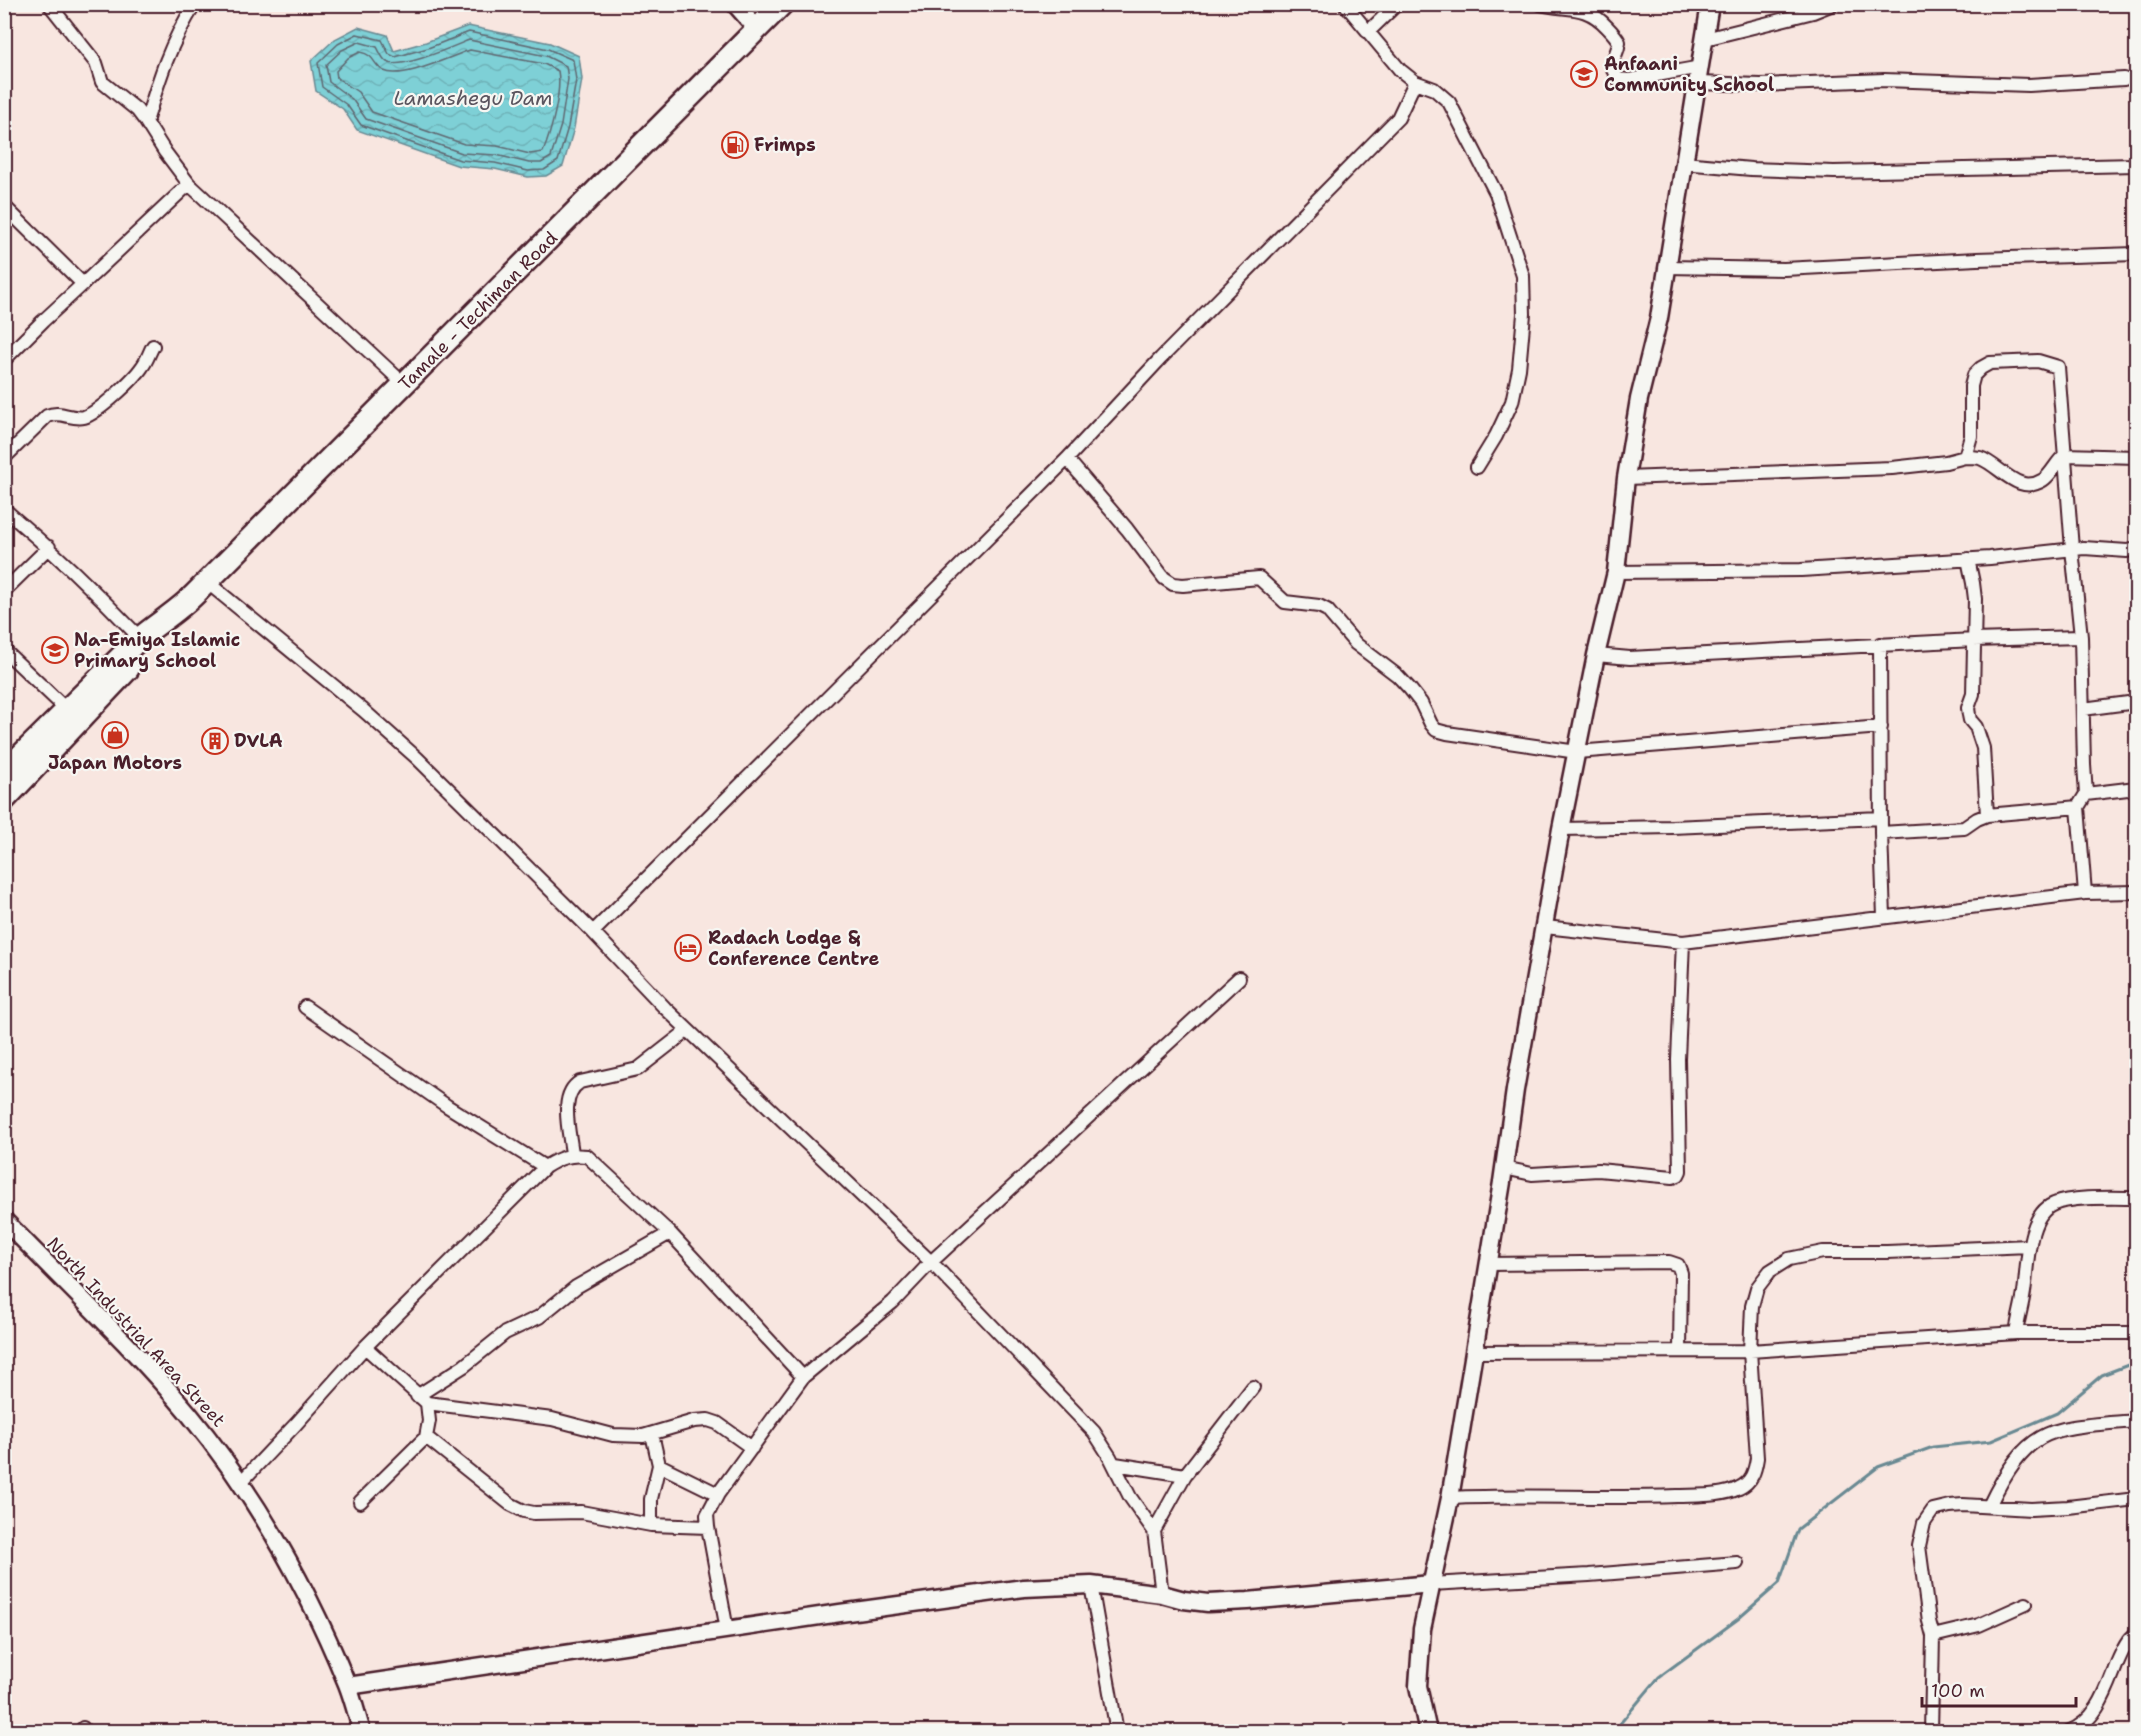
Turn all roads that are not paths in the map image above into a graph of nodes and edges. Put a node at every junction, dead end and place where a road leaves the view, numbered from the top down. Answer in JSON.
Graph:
{"nodes":[{"id":1,"x":49,"y":4,"type":"edge"},
{"id":2,"x":195,"y":4,"type":"edge"},
{"id":3,"x":735,"y":4,"type":"edge"},
{"id":4,"x":782,"y":4,"type":"edge"},
{"id":5,"x":1345,"y":4,"type":"edge"},
{"id":6,"x":1397,"y":4,"type":"edge"},
{"id":7,"x":1540,"y":4,"type":"edge"},
{"id":8,"x":1710,"y":4,"type":"edge"},
{"id":9,"x":1833,"y":4,"type":"edge"},
{"id":10,"x":757,"y":29,"type":"junction"},
{"id":11,"x":1368,"y":32,"type":"junction"},
{"id":12,"x":1704,"y":39,"type":"junction"},
{"id":13,"x":1699,"y":75,"type":"junction"},
{"id":14,"x":2124,"y":79,"type":"dead end"},
{"id":15,"x":1416,"y":82,"type":"junction"},
{"id":16,"x":146,"y":122,"type":"junction"},
{"id":17,"x":1683,"y":163,"type":"junction"},
{"id":18,"x":2136,"y":165,"type":"edge"},
{"id":19,"x":189,"y":184,"type":"junction"},
{"id":20,"x":4,"y":206,"type":"edge"},
{"id":21,"x":2136,"y":254,"type":"edge"},
{"id":22,"x":1667,"y":267,"type":"junction"},
{"id":23,"x":83,"y":284,"type":"junction"},
{"id":24,"x":153,"y":346,"type":"dead end"},
{"id":25,"x":4,"y":360,"type":"edge"},
{"id":26,"x":405,"y":385,"type":"junction"},
{"id":27,"x":2065,"y":455,"type":"junction"},
{"id":28,"x":1965,"y":457,"type":"junction"},
{"id":29,"x":2136,"y":457,"type":"edge"},
{"id":30,"x":4,"y":458,"type":"edge"},
{"id":31,"x":1067,"y":459,"type":"junction"},
{"id":32,"x":1477,"y":467,"type":"dead end"},
{"id":33,"x":1626,"y":478,"type":"junction"},
{"id":34,"x":4,"y":508,"type":"edge"},
{"id":35,"x":48,"y":547,"type":"junction"},
{"id":36,"x":2072,"y":549,"type":"junction"},
{"id":37,"x":2136,"y":549,"type":"edge"},
{"id":38,"x":1968,"y":559,"type":"junction"},
{"id":39,"x":1616,"y":572,"type":"junction"},
{"id":40,"x":207,"y":582,"type":"junction"},
{"id":41,"x":4,"y":591,"type":"edge"},
{"id":42,"x":171,"y":616,"type":"junction"},
{"id":43,"x":2081,"y":637,"type":"junction"},
{"id":44,"x":140,"y":638,"type":"junction"},
{"id":45,"x":1974,"y":640,"type":"junction"},
{"id":46,"x":1880,"y":644,"type":"junction"},
{"id":47,"x":4,"y":650,"type":"edge"},
{"id":48,"x":1596,"y":655,"type":"junction"},
{"id":49,"x":2136,"y":702,"type":"edge"},
{"id":50,"x":2084,"y":709,"type":"junction"},
{"id":51,"x":67,"y":710,"type":"junction"},
{"id":52,"x":1881,"y":727,"type":"junction"},
{"id":53,"x":1577,"y":752,"type":"junction"},
{"id":54,"x":29,"y":761,"type":"junction"},
{"id":55,"x":4,"y":772,"type":"edge"},
{"id":56,"x":2136,"y":788,"type":"edge"},
{"id":57,"x":2086,"y":794,"type":"junction"},
{"id":58,"x":4,"y":800,"type":"edge"},
{"id":59,"x":2078,"y":807,"type":"junction"},
{"id":60,"x":1987,"y":815,"type":"junction"},
{"id":61,"x":1881,"y":818,"type":"junction"},
{"id":62,"x":1561,"y":829,"type":"junction"},
{"id":63,"x":1881,"y":834,"type":"junction"},
{"id":64,"x":2136,"y":892,"type":"edge"},
{"id":65,"x":2085,"y":893,"type":"junction"},
{"id":66,"x":1884,"y":917,"type":"junction"},
{"id":67,"x":1545,"y":927,"type":"junction"},
{"id":68,"x":593,"y":932,"type":"junction"},
{"id":69,"x":1683,"y":942,"type":"junction"},
{"id":70,"x":1239,"y":978,"type":"dead end"},
{"id":71,"x":305,"y":1007,"type":"dead end"},
{"id":72,"x":688,"y":1030,"type":"junction"},
{"id":73,"x":572,"y":1154,"type":"junction"},
{"id":74,"x":545,"y":1167,"type":"junction"},
{"id":75,"x":1504,"y":1168,"type":"junction"},
{"id":76,"x":2136,"y":1198,"type":"edge"},
{"id":77,"x":4,"y":1220,"type":"edge"},
{"id":78,"x":670,"y":1233,"type":"junction"},
{"id":79,"x":2029,"y":1246,"type":"junction"},
{"id":80,"x":931,"y":1262,"type":"junction"},
{"id":81,"x":1488,"y":1264,"type":"junction"},
{"id":82,"x":2016,"y":1333,"type":"junction"},
{"id":83,"x":2136,"y":1333,"type":"edge"},
{"id":84,"x":365,"y":1347,"type":"junction"},
{"id":85,"x":1680,"y":1351,"type":"junction"},
{"id":86,"x":1750,"y":1351,"type":"junction"},
{"id":87,"x":1474,"y":1352,"type":"junction"},
{"id":88,"x":803,"y":1377,"type":"junction"},
{"id":89,"x":1252,"y":1387,"type":"dead end"},
{"id":90,"x":422,"y":1400,"type":"junction"},
{"id":91,"x":2136,"y":1421,"type":"edge"},
{"id":92,"x":652,"y":1434,"type":"junction"},
{"id":93,"x":426,"y":1437,"type":"junction"},
{"id":94,"x":752,"y":1448,"type":"junction"},
{"id":95,"x":1114,"y":1464,"type":"junction"},
{"id":96,"x":659,"y":1465,"type":"junction"},
{"id":97,"x":1185,"y":1475,"type":"junction"},
{"id":98,"x":241,"y":1482,"type":"junction"},
{"id":99,"x":718,"y":1494,"type":"junction"},
{"id":100,"x":1449,"y":1498,"type":"junction"},
{"id":101,"x":2136,"y":1499,"type":"edge"},
{"id":102,"x":360,"y":1502,"type":"dead end"},
{"id":103,"x":1989,"y":1506,"type":"junction"},
{"id":104,"x":651,"y":1525,"type":"junction"},
{"id":105,"x":708,"y":1527,"type":"junction"},
{"id":106,"x":1154,"y":1531,"type":"junction"},
{"id":107,"x":1737,"y":1563,"type":"dead end"},
{"id":108,"x":1431,"y":1584,"type":"junction"},
{"id":109,"x":1091,"y":1585,"type":"junction"},
{"id":110,"x":1162,"y":1594,"type":"junction"},
{"id":111,"x":2026,"y":1604,"type":"dead end"},
{"id":112,"x":727,"y":1630,"type":"junction"},
{"id":113,"x":2136,"y":1634,"type":"edge"},
{"id":114,"x":1933,"y":1636,"type":"junction"},
{"id":115,"x":348,"y":1686,"type":"junction"},
{"id":116,"x":362,"y":1731,"type":"edge"},
{"id":117,"x":1118,"y":1731,"type":"edge"},
{"id":118,"x":1428,"y":1731,"type":"edge"},
{"id":119,"x":1931,"y":1731,"type":"edge"},
{"id":120,"x":2067,"y":1731,"type":"edge"}],
"edges":[{"from":1,"to":16,"type":"street"},
{"from":2,"to":16,"type":"street"},
{"from":3,"to":10,"type":"street"},
{"from":4,"to":10,"type":"highway","name":"Tamale - Techiman Road"},
{"from":5,"to":11,"type":"street"},
{"from":6,"to":11,"type":"street"},
{"from":7,"to":13,"type":"street"},
{"from":8,"to":12,"type":"street"},
{"from":9,"to":12,"type":"street"},
{"from":10,"to":26,"type":"highway","name":"Tamale - Techiman Road"},
{"from":11,"to":15,"type":"street"},
{"from":12,"to":13,"type":"street"},
{"from":13,"to":14,"type":"street"},
{"from":13,"to":17,"type":"street"},
{"from":15,"to":31,"type":"street"},
{"from":15,"to":32,"type":"street"},
{"from":16,"to":19,"type":"street"},
{"from":17,"to":18,"type":"street"},
{"from":17,"to":22,"type":"street"},
{"from":19,"to":23,"type":"street"},
{"from":19,"to":26,"type":"street"},
{"from":20,"to":23,"type":"street"},
{"from":21,"to":22,"type":"street"},
{"from":22,"to":33,"type":"street"},
{"from":23,"to":25,"type":"street"},
{"from":24,"to":30,"type":"street"},
{"from":26,"to":40,"type":"highway","name":"Tamale - Techiman Road"},
{"from":27,"to":28,"type":"street"},
{"from":27,"to":28,"type":"street"},
{"from":27,"to":29,"type":"street"},
{"from":27,"to":36,"type":"street"},
{"from":28,"to":33,"type":"street"},
{"from":31,"to":53,"type":"street"},
{"from":31,"to":68,"type":"street"},
{"from":33,"to":39,"type":"street"},
{"from":34,"to":35,"type":"street"},
{"from":35,"to":41,"type":"street"},
{"from":35,"to":44,"type":"street"},
{"from":36,"to":37,"type":"street"},
{"from":36,"to":38,"type":"street"},
{"from":36,"to":43,"type":"street"},
{"from":38,"to":39,"type":"street"},
{"from":38,"to":45,"type":"street"},
{"from":39,"to":48,"type":"street"},
{"from":40,"to":42,"type":"highway","name":"Tamale - Techiman Road"},
{"from":40,"to":68,"type":"street"},
{"from":42,"to":44,"type":"highway"},
{"from":42,"to":54,"type":"highway"},
{"from":43,"to":45,"type":"street"},
{"from":43,"to":50,"type":"street"},
{"from":44,"to":51,"type":"highway"},
{"from":45,"to":46,"type":"street"},
{"from":45,"to":60,"type":"street"},
{"from":46,"to":48,"type":"street"},
{"from":46,"to":52,"type":"street"},
{"from":47,"to":51,"type":"street"},
{"from":48,"to":53,"type":"street"},
{"from":49,"to":50,"type":"street"},
{"from":50,"to":57,"type":"street"},
{"from":51,"to":54,"type":"highway"},
{"from":52,"to":53,"type":"street"},
{"from":52,"to":61,"type":"street"},
{"from":53,"to":62,"type":"street"},
{"from":54,"to":55,"type":"highway"},
{"from":54,"to":58,"type":"highway"},
{"from":56,"to":57,"type":"street"},
{"from":57,"to":59,"type":"street"},
{"from":59,"to":60,"type":"street"},
{"from":59,"to":65,"type":"street"},
{"from":60,"to":63,"type":"street"},
{"from":61,"to":62,"type":"street"},
{"from":61,"to":63,"type":"street"},
{"from":62,"to":67,"type":"street"},
{"from":63,"to":66,"type":"street"},
{"from":64,"to":65,"type":"street"},
{"from":65,"to":66,"type":"street"},
{"from":66,"to":69,"type":"street"},
{"from":67,"to":69,"type":"street"},
{"from":67,"to":75,"type":"street"},
{"from":68,"to":72,"type":"street"},
{"from":69,"to":75,"type":"street"},
{"from":70,"to":80,"type":"street"},
{"from":71,"to":74,"type":"street"},
{"from":72,"to":73,"type":"street"},
{"from":72,"to":80,"type":"street"},
{"from":73,"to":74,"type":"street"},
{"from":73,"to":78,"type":"street"},
{"from":74,"to":84,"type":"street"},
{"from":75,"to":81,"type":"street"},
{"from":76,"to":79,"type":"street"},
{"from":77,"to":98,"type":"street","name":"North Industrial Area Street"},
{"from":78,"to":88,"type":"street"},
{"from":78,"to":90,"type":"street"},
{"from":79,"to":82,"type":"street"},
{"from":79,"to":86,"type":"street"},
{"from":80,"to":88,"type":"street"},
{"from":80,"to":95,"type":"street"},
{"from":81,"to":85,"type":"street"},
{"from":81,"to":87,"type":"street"},
{"from":82,"to":83,"type":"street"},
{"from":82,"to":86,"type":"street"},
{"from":84,"to":90,"type":"street"},
{"from":84,"to":98,"type":"street"},
{"from":85,"to":86,"type":"street"},
{"from":85,"to":87,"type":"street"},
{"from":86,"to":100,"type":"street"},
{"from":87,"to":100,"type":"street"},
{"from":88,"to":94,"type":"street"},
{"from":89,"to":97,"type":"street"},
{"from":90,"to":92,"type":"street"},
{"from":90,"to":93,"type":"street"},
{"from":91,"to":103,"type":"street"},
{"from":92,"to":94,"type":"street"},
{"from":92,"to":96,"type":"street"},
{"from":93,"to":102,"type":"street"},
{"from":93,"to":104,"type":"street"},
{"from":94,"to":99,"type":"street"},
{"from":95,"to":97,"type":"street"},
{"from":95,"to":106,"type":"street"},
{"from":96,"to":99,"type":"street"},
{"from":96,"to":104,"type":"street"},
{"from":97,"to":106,"type":"street"},
{"from":98,"to":115,"type":"street","name":"North Industrial Area Street"},
{"from":99,"to":105,"type":"street"},
{"from":100,"to":108,"type":"street"},
{"from":101,"to":103,"type":"street"},
{"from":103,"to":114,"type":"street"},
{"from":104,"to":105,"type":"street"},
{"from":105,"to":112,"type":"street"},
{"from":106,"to":110,"type":"street"},
{"from":107,"to":108,"type":"street"},
{"from":108,"to":110,"type":"street"},
{"from":108,"to":118,"type":"street"},
{"from":109,"to":110,"type":"street"},
{"from":109,"to":112,"type":"street"},
{"from":109,"to":117,"type":"street"},
{"from":111,"to":114,"type":"street"},
{"from":112,"to":115,"type":"street"},
{"from":113,"to":120,"type":"street"},
{"from":114,"to":119,"type":"street"},
{"from":115,"to":116,"type":"street","name":"North Industrial Area Street"}]}
